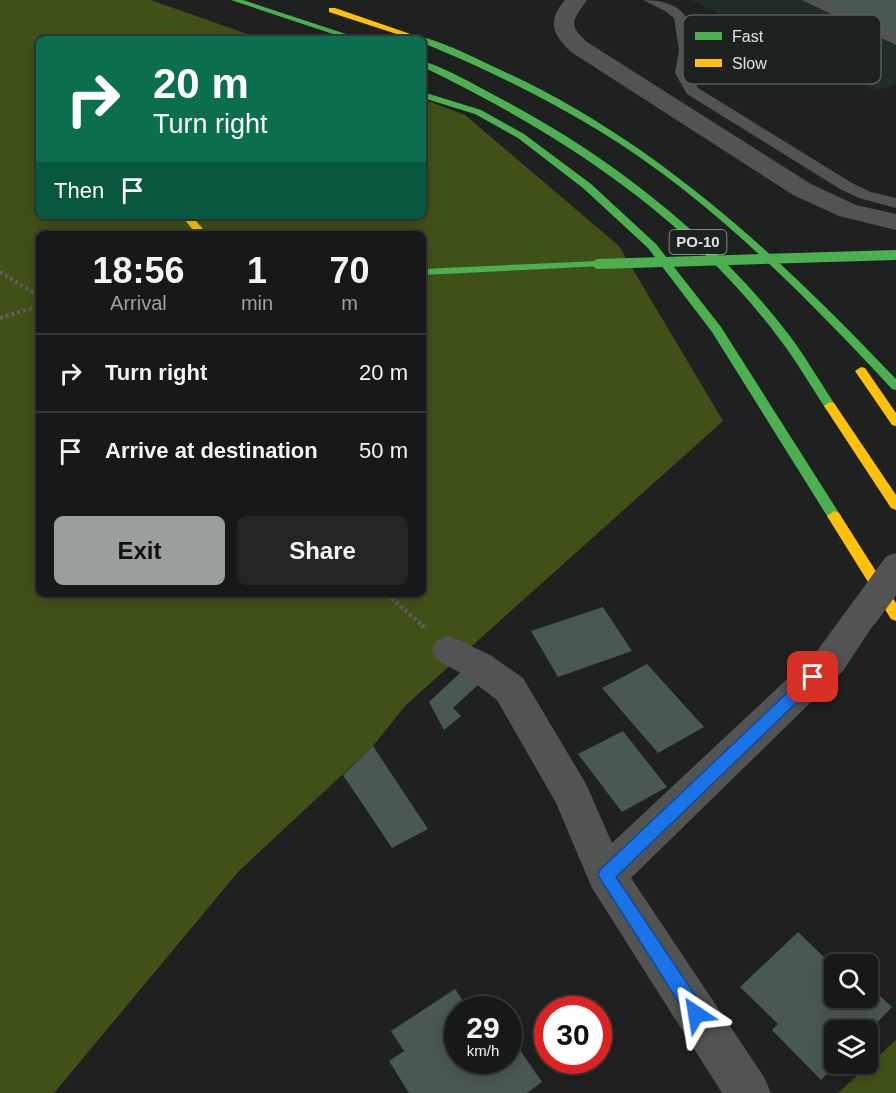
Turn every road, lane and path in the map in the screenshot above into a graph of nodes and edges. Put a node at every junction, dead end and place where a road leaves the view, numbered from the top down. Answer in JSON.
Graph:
{"nodes":[{"id":1,"x":235,"y":0,"type":"edge"},
{"id":2,"x":577,"y":0,"type":"edge"},
{"id":3,"x":649,"y":0,"type":"edge"},
{"id":4,"x":813,"y":0,"type":"edge"},
{"id":5,"x":322,"y":7,"type":"dead end"},
{"id":6,"x":844,"y":15,"type":"edge"},
{"id":7,"x":683,"y":25,"type":"edge"},
{"id":8,"x":881,"y":33,"type":"edge"},
{"id":9,"x":348,"y":36,"type":"edge"},
{"id":10,"x":413,"y":36,"type":"edge"},
{"id":11,"x":426,"y":40,"type":"edge"},
{"id":12,"x":896,"y":40,"type":"edge"},
{"id":13,"x":426,"y":65,"type":"edge"},
{"id":14,"x":688,"y":84,"type":"edge"},
{"id":15,"x":426,"y":96,"type":"edge"},
{"id":16,"x":896,"y":203,"type":"edge"},
{"id":17,"x":190,"y":219,"type":"edge"},
{"id":18,"x":896,"y":222,"type":"edge"},
{"id":19,"x":200,"y":231,"type":"edge"},
{"id":20,"x":896,"y":255,"type":"edge"},
{"id":21,"x":0,"y":272,"type":"edge"},
{"id":22,"x":426,"y":272,"type":"edge"},
{"id":23,"x":783,"y":273,"type":"junction"},
{"id":24,"x":36,"y":294,"type":"edge"},
{"id":25,"x":36,"y":307,"type":"edge"},
{"id":26,"x":0,"y":318,"type":"edge"},
{"id":27,"x":896,"y":386,"type":"edge"},
{"id":28,"x":896,"y":422,"type":"edge"},
{"id":29,"x":896,"y":505,"type":"edge"},
{"id":30,"x":896,"y":569,"type":"edge"},
{"id":31,"x":390,"y":597,"type":"edge"},
{"id":32,"x":880,"y":614,"type":"edge"},
{"id":33,"x":450,"y":650,"type":"joint"},
{"id":34,"x":606,"y":875,"type":"junction"},
{"id":35,"x":748,"y":1093,"type":"edge"}],
"edges":[{"from":1,"to":9,"type":"main road"},
{"from":2,"to":18,"type":"street"},
{"from":3,"to":7,"type":"lane"},
{"from":4,"to":6,"type":"lane"},
{"from":5,"to":10,"type":"main road","number":"PO-10"},
{"from":8,"to":12,"type":"lane"},
{"from":11,"to":23,"type":"main road","number":"PO-10"},
{"from":13,"to":29,"type":"main road","number":"PO-10"},
{"from":14,"to":16,"type":"lane"},
{"from":15,"to":32,"type":"main road"},
{"from":17,"to":19,"type":"main road"},
{"from":20,"to":22,"type":"main road","bridge":true},
{"from":21,"to":24,"type":"path"},
{"from":23,"to":27,"type":"main road"},
{"from":23,"to":28,"type":"main road","number":"PO-10"},
{"from":25,"to":26,"type":"path"},
{"from":30,"to":32,"type":"street","bridge":true},
{"from":31,"to":33,"type":"path"},
{"from":32,"to":34,"type":"street"},
{"from":33,"to":34,"type":"street"},
{"from":34,"to":35,"type":"street"}]}
